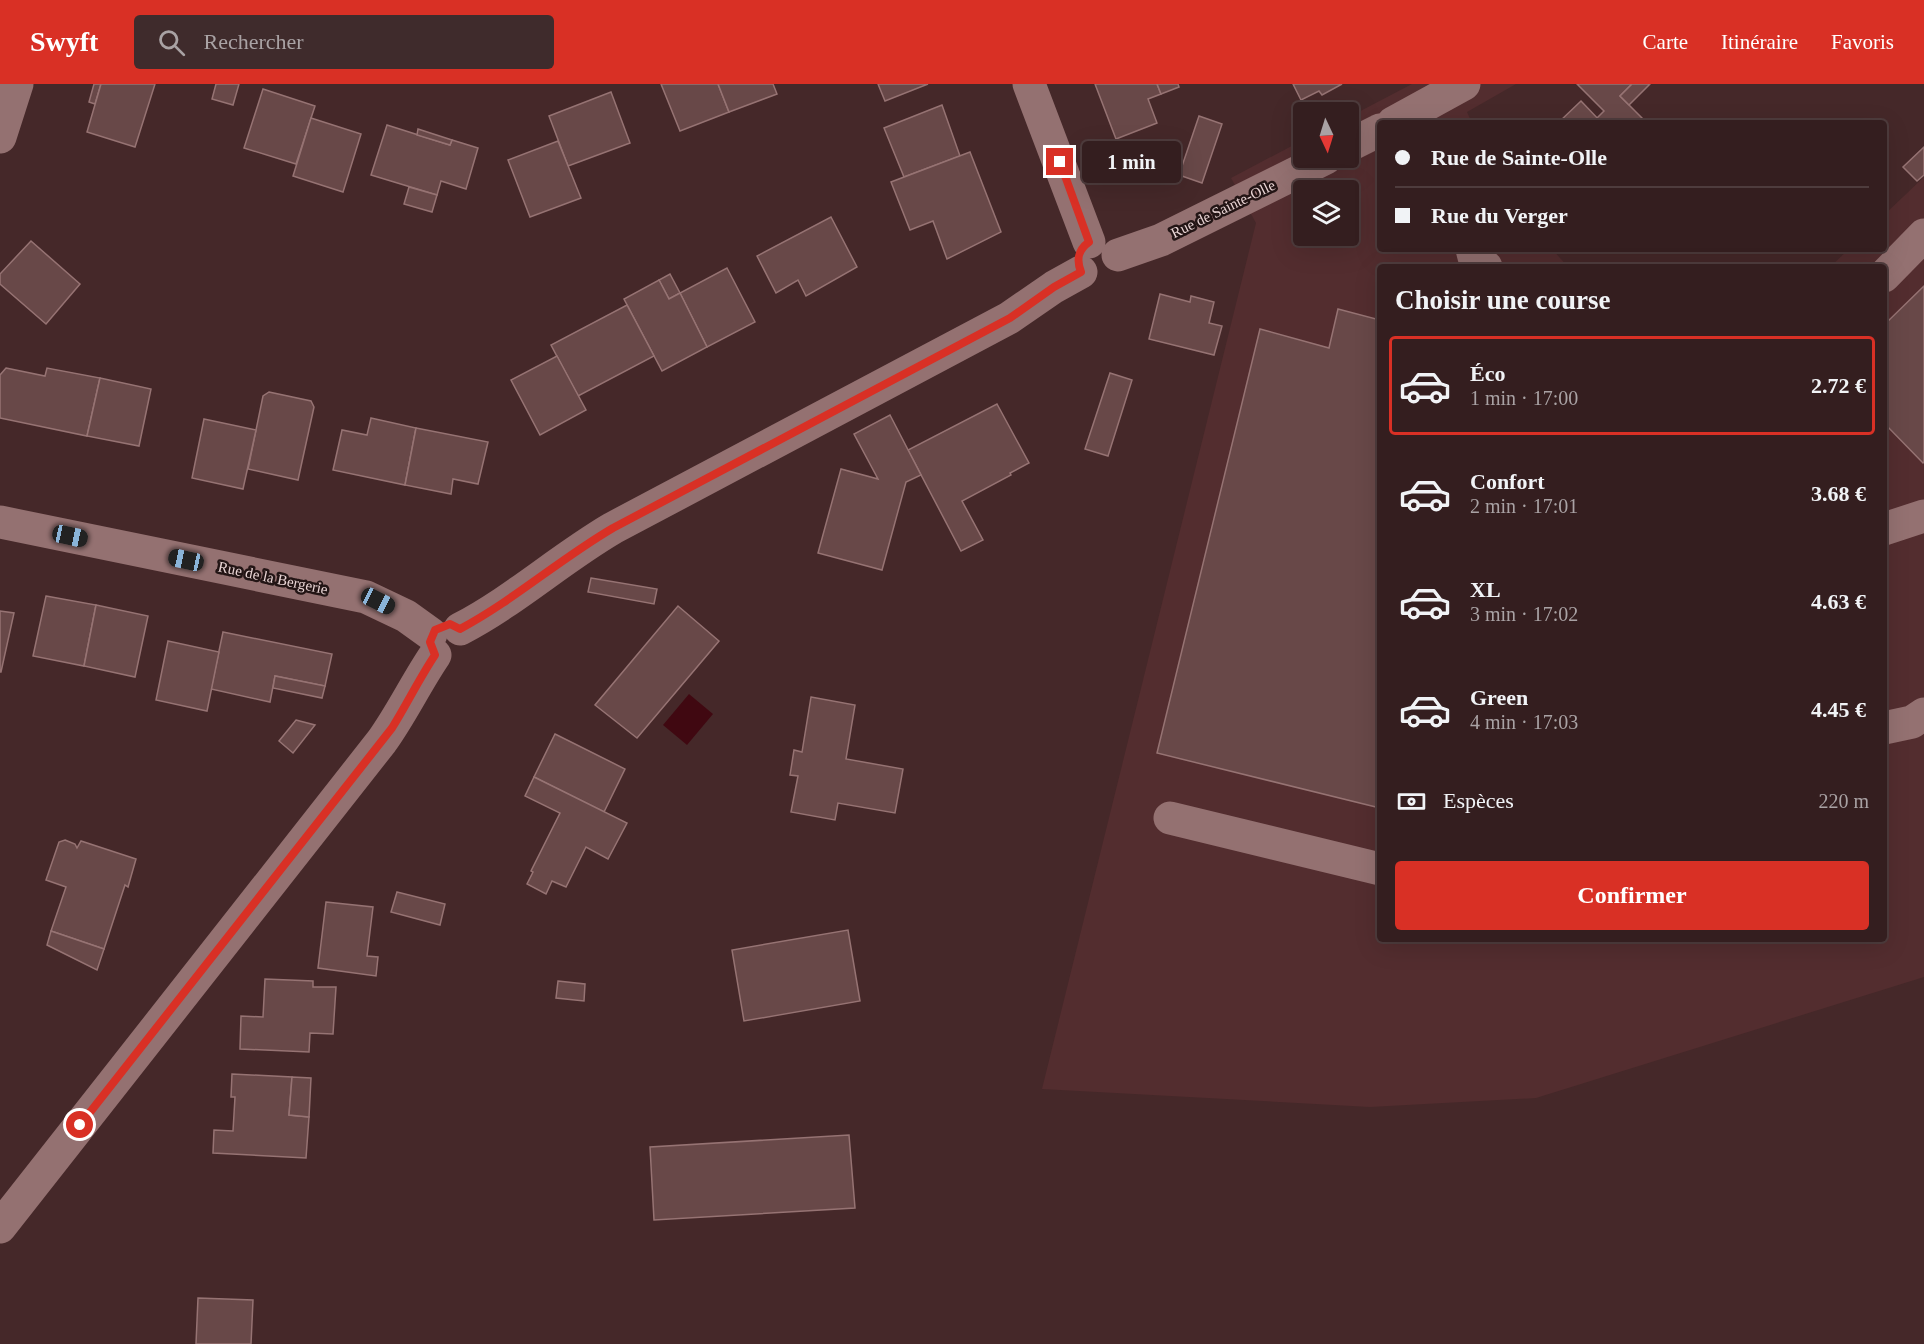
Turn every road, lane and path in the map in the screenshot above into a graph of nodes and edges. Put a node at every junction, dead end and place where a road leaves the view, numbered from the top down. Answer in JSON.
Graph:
{"nodes":[{"id":1,"x":17,"y":84,"type":"edge"},
{"id":2,"x":1029,"y":84,"type":"edge"},
{"id":3,"x":1449,"y":102,"type":"edge"},
{"id":4,"x":1401,"y":120,"type":"edge"},
{"id":5,"x":1377,"y":132,"type":"edge"},
{"id":6,"x":0,"y":137,"type":"edge"},
{"id":7,"x":1359,"y":140,"type":"edge"},
{"id":8,"x":1306,"y":168,"type":"edge"},
{"id":9,"x":1924,"y":235,"type":"edge"},
{"id":10,"x":1473,"y":252,"type":"edge"},
{"id":11,"x":1096,"y":256,"type":"junction"},
{"id":12,"x":1482,"y":264,"type":"edge"},
{"id":13,"x":1887,"y":273,"type":"edge"},
{"id":14,"x":1923,"y":519,"type":"edge"},
{"id":15,"x":0,"y":522,"type":"edge"},
{"id":16,"x":1887,"y":528,"type":"edge"},
{"id":17,"x":442,"y":639,"type":"junction"},
{"id":18,"x":1924,"y":714,"type":"edge"},
{"id":19,"x":1887,"y":727,"type":"edge"},
{"id":20,"x":1170,"y":818,"type":"dead end"},
{"id":21,"x":1377,"y":868,"type":"edge"},
{"id":22,"x":0,"y":1227,"type":"edge"}],
"edges":[{"from":1,"to":6,"type":"street"},
{"from":2,"to":11,"type":"street"},
{"from":3,"to":4,"type":"street"},
{"from":5,"to":7,"type":"street"},
{"from":8,"to":11,"type":"street","name":"Rue de Sainte-Olle"},
{"from":9,"to":13,"type":"street"},
{"from":10,"to":12,"type":"street"},
{"from":11,"to":17,"type":"street","name":"Rue de Sainte-Olle"},
{"from":14,"to":16,"type":"street"},
{"from":15,"to":17,"type":"street","name":"Rue de la Bergerie"},
{"from":17,"to":22,"type":"street","name":"Rue de Sainte-Olle"},
{"from":18,"to":19,"type":"street"},
{"from":20,"to":21,"type":"street"}]}
